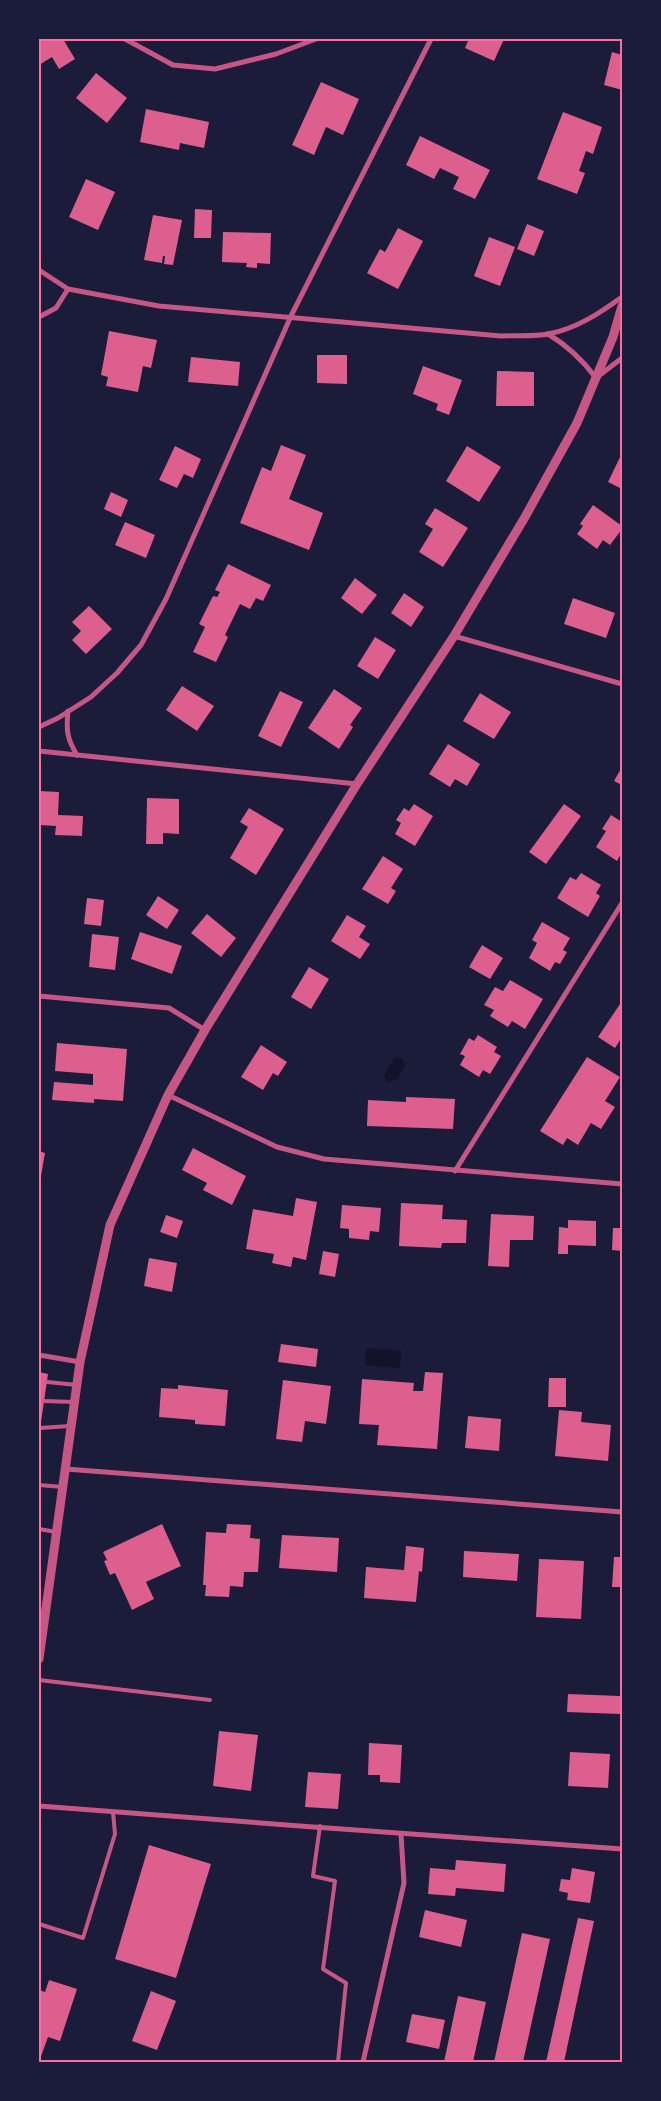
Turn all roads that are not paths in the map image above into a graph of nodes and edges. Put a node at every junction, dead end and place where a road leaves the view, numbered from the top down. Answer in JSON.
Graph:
{"nodes":[{"id":1,"x":125,"y":39,"type":"edge"},
{"id":2,"x":316,"y":39,"type":"edge"},
{"id":3,"x":431,"y":39,"type":"edge"},
{"id":4,"x":39,"y":270,"type":"edge"},
{"id":5,"x":68,"y":289,"type":"junction"},
{"id":6,"x":622,"y":297,"type":"edge"},
{"id":7,"x":622,"y":306,"type":"edge"},
{"id":8,"x":291,"y":316,"type":"junction"},
{"id":9,"x":39,"y":317,"type":"edge"},
{"id":10,"x":548,"y":334,"type":"junction"},
{"id":11,"x":622,"y":358,"type":"edge"},
{"id":12,"x":596,"y":378,"type":"junction"},
{"id":13,"x":454,"y":636,"type":"junction"},
{"id":14,"x":622,"y":684,"type":"edge"},
{"id":15,"x":68,"y":712,"type":"junction"},
{"id":16,"x":39,"y":727,"type":"edge"},
{"id":17,"x":39,"y":751,"type":"edge"},
{"id":18,"x":77,"y":755,"type":"junction"},
{"id":19,"x":356,"y":784,"type":"junction"},
{"id":20,"x":622,"y":903,"type":"edge"},
{"id":21,"x":39,"y":996,"type":"edge"},
{"id":22,"x":205,"y":1030,"type":"junction"},
{"id":23,"x":168,"y":1095,"type":"junction"},
{"id":24,"x":455,"y":1171,"type":"junction"},
{"id":25,"x":622,"y":1184,"type":"edge"},
{"id":26,"x":39,"y":1356,"type":"edge"},
{"id":27,"x":80,"y":1362,"type":"junction"},
{"id":28,"x":47,"y":1382,"type":"dead end"},
{"id":29,"x":77,"y":1385,"type":"junction"},
{"id":30,"x":44,"y":1401,"type":"dead end"},
{"id":31,"x":74,"y":1402,"type":"junction"},
{"id":32,"x":70,"y":1426,"type":"junction"},
{"id":33,"x":40,"y":1428,"type":"dead end"},
{"id":34,"x":66,"y":1469,"type":"junction"},
{"id":35,"x":39,"y":1485,"type":"edge"},
{"id":36,"x":63,"y":1487,"type":"junction"},
{"id":37,"x":622,"y":1512,"type":"edge"},
{"id":38,"x":39,"y":1529,"type":"edge"},
{"id":39,"x":57,"y":1532,"type":"junction"},
{"id":40,"x":39,"y":1658,"type":"edge"},
{"id":41,"x":39,"y":1680,"type":"edge"},
{"id":42,"x":210,"y":1700,"type":"dead end"},
{"id":43,"x":39,"y":1806,"type":"edge"},
{"id":44,"x":113,"y":1812,"type":"junction"},
{"id":45,"x":320,"y":1826,"type":"junction"},
{"id":46,"x":401,"y":1834,"type":"junction"},
{"id":47,"x":622,"y":1849,"type":"edge"},
{"id":48,"x":39,"y":1924,"type":"edge"},
{"id":49,"x":338,"y":2062,"type":"edge"},
{"id":50,"x":363,"y":2062,"type":"edge"}],
"edges":[{"from":1,"to":2,"type":"street"},
{"from":3,"to":8,"type":"street"},
{"from":4,"to":5,"type":"street"},
{"from":5,"to":8,"type":"street"},
{"from":5,"to":9,"type":"street"},
{"from":6,"to":10,"type":"street"},
{"from":7,"to":12,"type":"street"},
{"from":8,"to":10,"type":"street"},
{"from":8,"to":15,"type":"street"},
{"from":10,"to":12,"type":"street"},
{"from":11,"to":12,"type":"street"},
{"from":12,"to":13,"type":"street"},
{"from":13,"to":14,"type":"street"},
{"from":13,"to":19,"type":"street"},
{"from":15,"to":16,"type":"street"},
{"from":15,"to":18,"type":"street"},
{"from":17,"to":18,"type":"street"},
{"from":18,"to":19,"type":"street"},
{"from":19,"to":22,"type":"street"},
{"from":20,"to":24,"type":"street"},
{"from":21,"to":22,"type":"street"},
{"from":22,"to":23,"type":"street"},
{"from":23,"to":24,"type":"street"},
{"from":23,"to":27,"type":"street"},
{"from":24,"to":25,"type":"street"},
{"from":26,"to":27,"type":"street"},
{"from":27,"to":29,"type":"street"},
{"from":28,"to":29,"type":"lane"},
{"from":29,"to":31,"type":"street"},
{"from":30,"to":31,"type":"lane"},
{"from":31,"to":32,"type":"street"},
{"from":32,"to":33,"type":"lane"},
{"from":32,"to":34,"type":"street"},
{"from":34,"to":36,"type":"street"},
{"from":34,"to":37,"type":"street"},
{"from":35,"to":36,"type":"lane"},
{"from":36,"to":39,"type":"street"},
{"from":38,"to":39,"type":"lane"},
{"from":39,"to":40,"type":"street"},
{"from":41,"to":42,"type":"lane"},
{"from":43,"to":44,"type":"street"},
{"from":44,"to":45,"type":"street"},
{"from":44,"to":48,"type":"lane"},
{"from":45,"to":46,"type":"street"},
{"from":45,"to":49,"type":"lane"},
{"from":46,"to":47,"type":"street"},
{"from":46,"to":50,"type":"street"}]}
